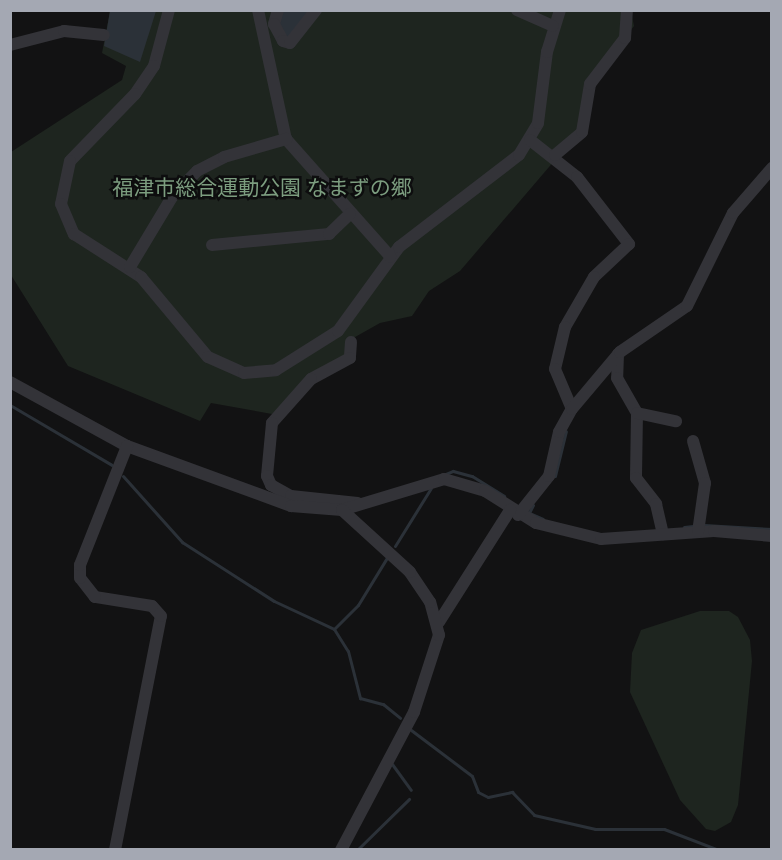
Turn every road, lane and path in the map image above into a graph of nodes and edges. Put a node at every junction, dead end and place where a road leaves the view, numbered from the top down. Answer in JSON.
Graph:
{"nodes":[{"id":1,"x":169,"y":10,"type":"edge"},
{"id":2,"x":258,"y":10,"type":"edge"},
{"id":3,"x":278,"y":10,"type":"edge"},
{"id":4,"x":315,"y":10,"type":"edge"},
{"id":5,"x":517,"y":10,"type":"edge"},
{"id":6,"x":560,"y":10,"type":"edge"},
{"id":7,"x":627,"y":10,"type":"edge"},
{"id":8,"x":553,"y":26,"type":"junction"},
{"id":9,"x":104,"y":35,"type":"dead end"},
{"id":10,"x":10,"y":45,"type":"edge"},
{"id":11,"x":286,"y":139,"type":"junction"},
{"id":12,"x":530,"y":140,"type":"junction"},
{"id":13,"x":555,"y":155,"type":"junction"},
{"id":14,"x":771,"y":168,"type":"edge"},
{"id":15,"x":351,"y":214,"type":"junction"},
{"id":16,"x":212,"y":245,"type":"dead end"},
{"id":17,"x":390,"y":256,"type":"junction"},
{"id":18,"x":130,"y":267,"type":"junction"},
{"id":19,"x":351,"y":342,"type":"dead end"},
{"id":20,"x":618,"y":354,"type":"junction"},
{"id":21,"x":10,"y":382,"type":"edge"},
{"id":22,"x":572,"y":409,"type":"junction"},
{"id":23,"x":637,"y":413,"type":"junction"},
{"id":24,"x":676,"y":421,"type":"dead end"},
{"id":25,"x":693,"y":441,"type":"dead end"},
{"id":26,"x":127,"y":446,"type":"junction"},
{"id":27,"x":365,"y":504,"type":"junction"},
{"id":28,"x":342,"y":510,"type":"junction"},
{"id":29,"x":514,"y":513,"type":"junction"},
{"id":30,"x":698,"y":532,"type":"junction"},
{"id":31,"x":663,"y":534,"type":"junction"},
{"id":32,"x":771,"y":536,"type":"edge"},
{"id":33,"x":438,"y":622,"type":"junction"},
{"id":34,"x":115,"y":849,"type":"edge"},
{"id":35,"x":341,"y":849,"type":"edge"}],
"edges":[{"from":1,"to":18,"type":"street"},
{"from":2,"to":11,"type":"street"},
{"from":3,"to":4,"type":"street"},
{"from":5,"to":8,"type":"street"},
{"from":6,"to":8,"type":"street"},
{"from":7,"to":13,"type":"street"},
{"from":8,"to":12,"type":"street"},
{"from":9,"to":10,"type":"street"},
{"from":11,"to":15,"type":"street"},
{"from":11,"to":18,"type":"street"},
{"from":12,"to":13,"type":"street"},
{"from":12,"to":17,"type":"street"},
{"from":13,"to":22,"type":"street"},
{"from":14,"to":20,"type":"street"},
{"from":15,"to":16,"type":"street"},
{"from":15,"to":17,"type":"street"},
{"from":17,"to":18,"type":"street"},
{"from":19,"to":27,"type":"street"},
{"from":20,"to":22,"type":"street"},
{"from":20,"to":23,"type":"street"},
{"from":21,"to":26,"type":"street"},
{"from":22,"to":29,"type":"street"},
{"from":23,"to":24,"type":"street"},
{"from":23,"to":31,"type":"street"},
{"from":25,"to":30,"type":"street"},
{"from":26,"to":28,"type":"street"},
{"from":26,"to":34,"type":"street"},
{"from":27,"to":28,"type":"street"},
{"from":27,"to":29,"type":"street"},
{"from":28,"to":33,"type":"street"},
{"from":29,"to":31,"type":"street"},
{"from":29,"to":33,"type":"street"},
{"from":30,"to":31,"type":"street"},
{"from":30,"to":32,"type":"street"},
{"from":33,"to":35,"type":"street"}]}
